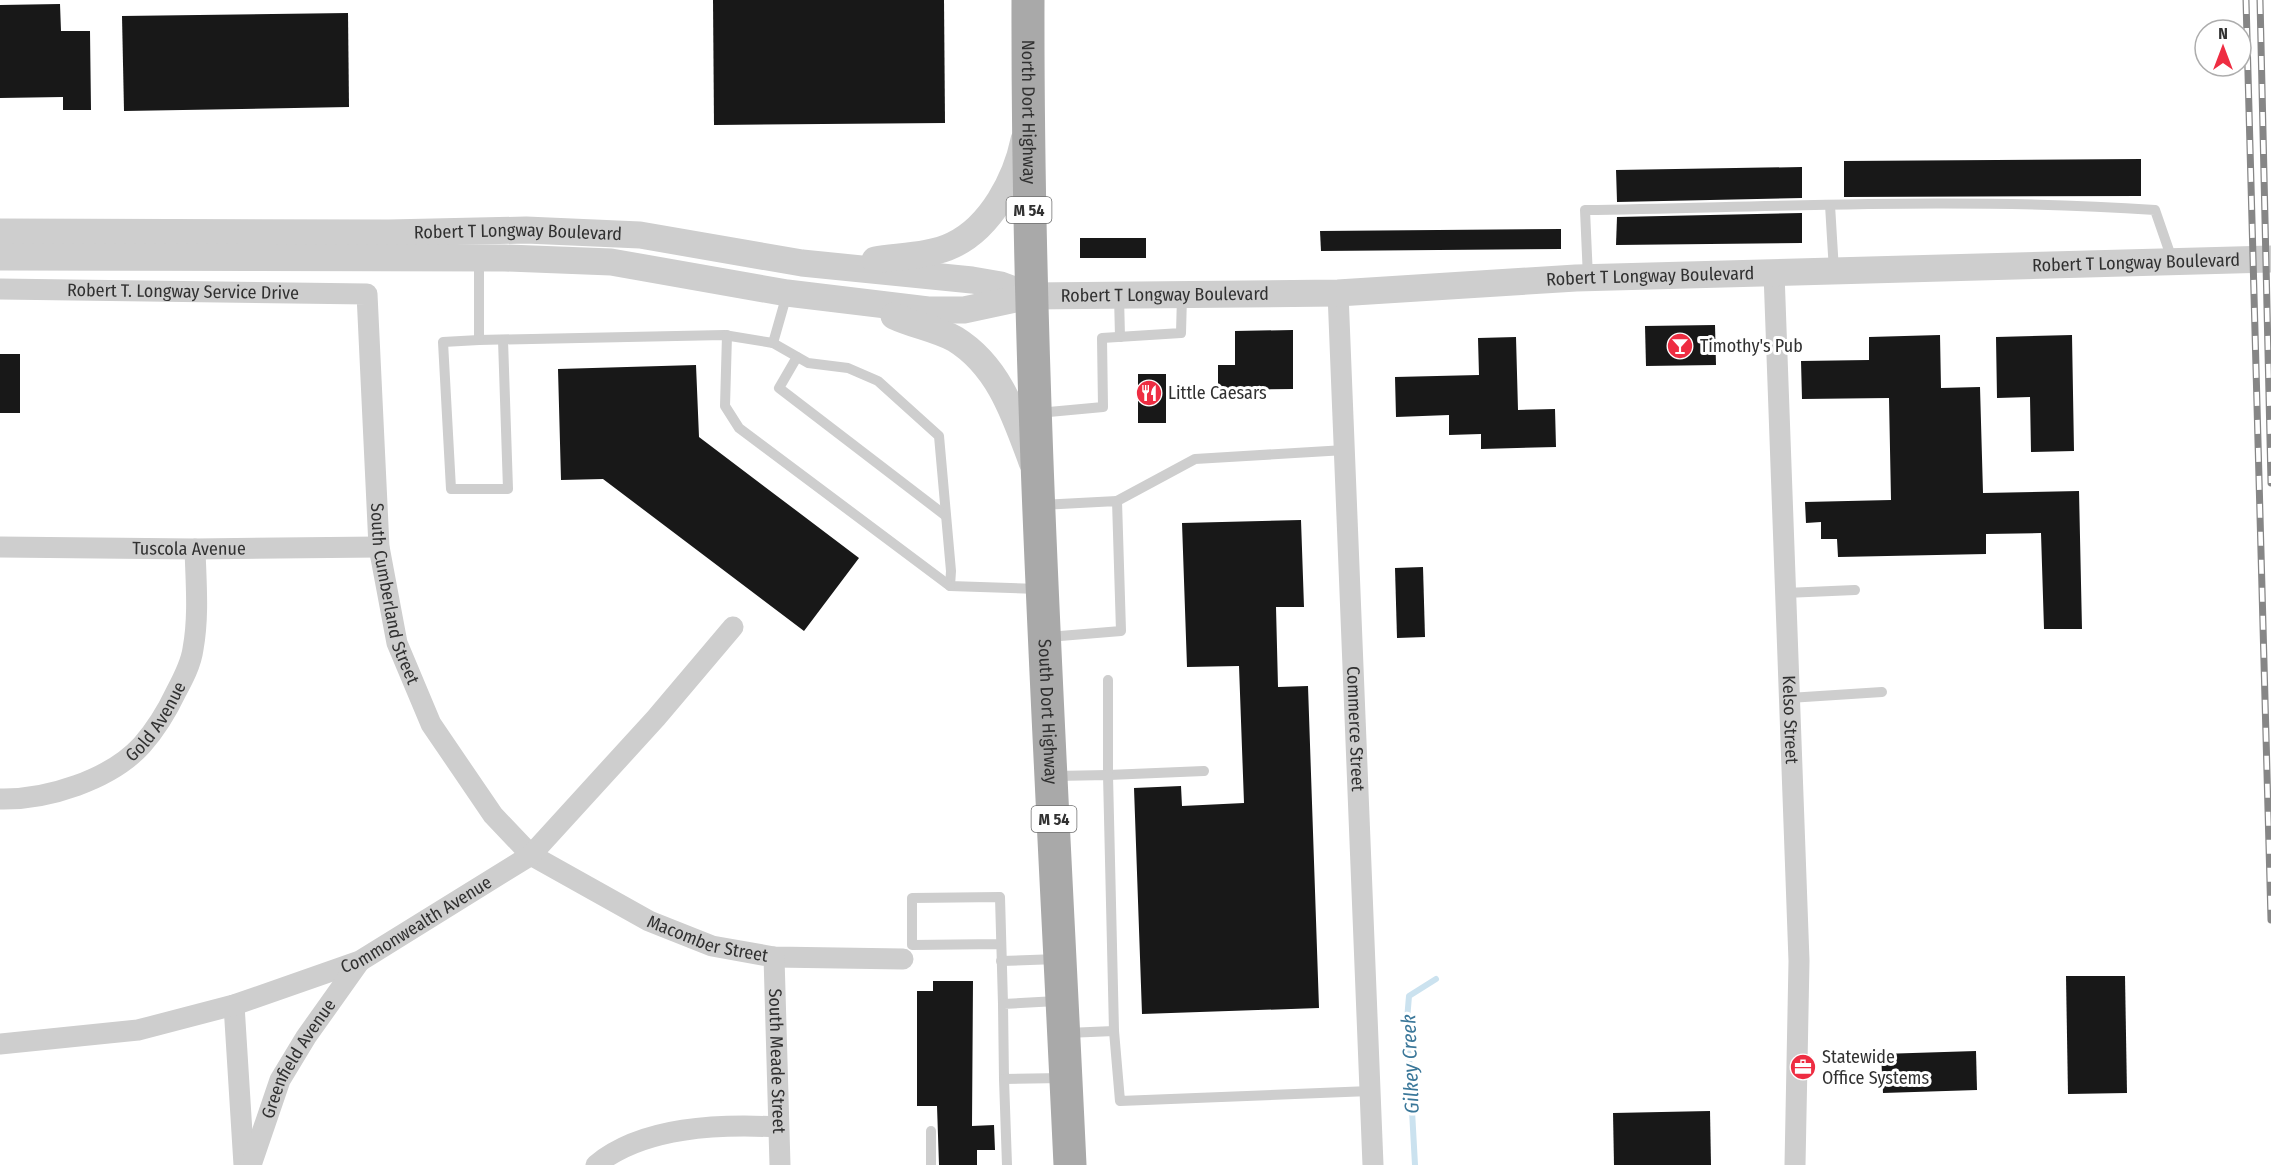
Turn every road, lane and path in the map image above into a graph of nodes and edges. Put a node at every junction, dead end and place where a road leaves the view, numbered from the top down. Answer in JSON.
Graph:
{"nodes":[{"id":1,"x":1028,"y":0,"type":"edge"},
{"id":2,"x":1027,"y":124,"type":"junction"},
{"id":3,"x":1830,"y":205,"type":"junction"},
{"id":4,"x":0,"y":232,"type":"edge"},
{"id":5,"x":468,"y":232,"type":"junction"},
{"id":6,"x":0,"y":256,"type":"edge"},
{"id":7,"x":485,"y":258,"type":"junction"},
{"id":8,"x":2271,"y":259,"type":"edge"},
{"id":9,"x":2173,"y":262,"type":"junction"},
{"id":10,"x":802,"y":263,"type":"junction"},
{"id":11,"x":1834,"y":272,"type":"junction"},
{"id":12,"x":1774,"y":273,"type":"junction"},
{"id":13,"x":1588,"y":278,"type":"junction"},
{"id":14,"x":0,"y":288,"type":"edge"},
{"id":15,"x":787,"y":293,"type":"junction"},
{"id":16,"x":1338,"y":293,"type":"junction"},
{"id":17,"x":367,"y":294,"type":"joint"},
{"id":18,"x":1119,"y":295,"type":"junction"},
{"id":19,"x":1182,"y":295,"type":"junction"},
{"id":20,"x":1030,"y":296,"type":"junction"},
{"id":21,"x":871,"y":305,"type":"junction"},
{"id":22,"x":727,"y":335,"type":"junction"},
{"id":23,"x":1120,"y":337,"type":"junction"},
{"id":24,"x":479,"y":340,"type":"junction"},
{"id":25,"x":503,"y":340,"type":"junction"},
{"id":26,"x":773,"y":343,"type":"junction"},
{"id":27,"x":797,"y":357,"type":"junction"},
{"id":28,"x":1034,"y":413,"type":"junction"},
{"id":29,"x":1345,"y":450,"type":"junction"},
{"id":30,"x":1037,"y":489,"type":"junction"},
{"id":31,"x":1117,"y":501,"type":"junction"},
{"id":32,"x":946,"y":516,"type":"junction"},
{"id":33,"x":0,"y":547,"type":"edge"},
{"id":34,"x":379,"y":547,"type":"junction"},
{"id":35,"x":195,"y":549,"type":"junction"},
{"id":36,"x":950,"y":586,"type":"junction"},
{"id":37,"x":1042,"y":590,"type":"junction"},
{"id":38,"x":1855,"y":590,"type":"dead end"},
{"id":39,"x":1785,"y":593,"type":"junction"},
{"id":40,"x":732,"y":627,"type":"dead end"},
{"id":41,"x":1045,"y":637,"type":"junction"},
{"id":42,"x":1108,"y":680,"type":"dead end"},
{"id":43,"x":1882,"y":692,"type":"dead end"},
{"id":44,"x":1789,"y":698,"type":"junction"},
{"id":45,"x":1204,"y":771,"type":"dead end"},
{"id":46,"x":1108,"y":775,"type":"junction"},
{"id":47,"x":1052,"y":776,"type":"junction"},
{"id":48,"x":0,"y":799,"type":"edge"},
{"id":49,"x":531,"y":855,"type":"junction"},
{"id":50,"x":1001,"y":944,"type":"junction"},
{"id":51,"x":774,"y":957,"type":"junction"},
{"id":52,"x":903,"y":959,"type":"dead end"},
{"id":53,"x":1060,"y":959,"type":"junction"},
{"id":54,"x":360,"y":961,"type":"junction"},
{"id":55,"x":1001,"y":961,"type":"junction"},
{"id":56,"x":1062,"y":1000,"type":"junction"},
{"id":57,"x":1003,"y":1004,"type":"junction"},
{"id":58,"x":234,"y":1005,"type":"junction"},
{"id":59,"x":1114,"y":1031,"type":"junction"},
{"id":60,"x":1064,"y":1033,"type":"junction"},
{"id":61,"x":0,"y":1044,"type":"edge"},
{"id":62,"x":1004,"y":1078,"type":"junction"},
{"id":63,"x":1066,"y":1078,"type":"junction"},
{"id":64,"x":1370,"y":1091,"type":"junction"},
{"id":65,"x":778,"y":1127,"type":"junction"},
{"id":66,"x":931,"y":1131,"type":"dead end"},
{"id":67,"x":244,"y":1165,"type":"edge"},
{"id":68,"x":251,"y":1165,"type":"edge"},
{"id":69,"x":596,"y":1165,"type":"edge"},
{"id":70,"x":780,"y":1165,"type":"edge"},
{"id":71,"x":931,"y":1165,"type":"edge"},
{"id":72,"x":1007,"y":1165,"type":"edge"},
{"id":73,"x":1070,"y":1165,"type":"edge"},
{"id":74,"x":1373,"y":1165,"type":"edge"},
{"id":75,"x":1795,"y":1165,"type":"edge"}],
"edges":[{"from":1,"to":2,"type":"main road","name":"North Dort Highway","number":"M 54"},
{"from":2,"to":10,"type":"street"},
{"from":2,"to":20,"type":"main road","name":"North Dort Highway","number":"M 54"},
{"from":3,"to":9,"type":"lane"},
{"from":3,"to":11,"type":"lane"},
{"from":3,"to":13,"type":"lane"},
{"from":4,"to":5,"type":"street","name":"Robert T Longway Boulevard"},
{"from":5,"to":7,"type":"street"},
{"from":5,"to":10,"type":"street","name":"Robert T Longway Boulevard"},
{"from":6,"to":7,"type":"street","name":"Robert T Longway Boulevard"},
{"from":7,"to":15,"type":"street","name":"Robert T Longway Boulevard"},
{"from":7,"to":24,"type":"lane"},
{"from":8,"to":9,"type":"street","name":"Robert T Longway Boulevard"},
{"from":9,"to":11,"type":"street","name":"Robert T Longway Boulevard"},
{"from":10,"to":20,"type":"street","name":"Robert T Longway Boulevard"},
{"from":11,"to":12,"type":"street","name":"Robert T Longway Boulevard"},
{"from":12,"to":13,"type":"street","name":"Robert T Longway Boulevard"},
{"from":12,"to":39,"type":"street","name":"Kelso Street"},
{"from":13,"to":16,"type":"street","name":"Robert T Longway Boulevard"},
{"from":14,"to":17,"type":"street","name":"Robert T. Longway Service Drive"},
{"from":15,"to":21,"type":"street","name":"Robert T Longway Boulevard"},
{"from":15,"to":26,"type":"lane"},
{"from":16,"to":19,"type":"street","name":"Robert T Longway Boulevard"},
{"from":16,"to":29,"type":"street","name":"Commerce Street"},
{"from":17,"to":34,"type":"street","name":"South Cumberland Street"},
{"from":18,"to":19,"type":"street","name":"Robert T Longway Boulevard"},
{"from":18,"to":20,"type":"street","name":"Robert T Longway Boulevard"},
{"from":18,"to":23,"type":"lane"},
{"from":19,"to":23,"type":"lane"},
{"from":20,"to":21,"type":"street","name":"Robert T Longway Boulevard"},
{"from":20,"to":28,"type":"main road","name":"South Dort Highway","number":"M 54"},
{"from":21,"to":30,"type":"street"},
{"from":22,"to":25,"type":"lane"},
{"from":22,"to":26,"type":"lane"},
{"from":22,"to":36,"type":"lane"},
{"from":23,"to":28,"type":"lane"},
{"from":24,"to":25,"type":"lane"},
{"from":24,"to":25,"type":"lane"},
{"from":26,"to":27,"type":"lane"},
{"from":27,"to":32,"type":"lane"},
{"from":27,"to":32,"type":"lane"},
{"from":28,"to":30,"type":"main road","name":"South Dort Highway","number":"M 54"},
{"from":29,"to":31,"type":"lane"},
{"from":29,"to":64,"type":"street","name":"Commerce Street"},
{"from":30,"to":31,"type":"lane"},
{"from":30,"to":37,"type":"main road","name":"South Dort Highway","number":"M 54"},
{"from":31,"to":41,"type":"lane"},
{"from":32,"to":36,"type":"lane"},
{"from":33,"to":35,"type":"street","name":"Tuscola Avenue"},
{"from":34,"to":35,"type":"street","name":"Tuscola Avenue"},
{"from":34,"to":49,"type":"street","name":"South Cumberland Street"},
{"from":35,"to":48,"type":"street","name":"Gold Avenue"},
{"from":36,"to":37,"type":"lane"},
{"from":37,"to":41,"type":"main road","name":"South Dort Highway","number":"M 54"},
{"from":38,"to":39,"type":"lane"},
{"from":39,"to":44,"type":"street","name":"Kelso Street"},
{"from":40,"to":49,"type":"street","name":"Commonwealth Avenue"},
{"from":41,"to":47,"type":"main road","name":"South Dort Highway","number":"M 54"},
{"from":42,"to":46,"type":"lane"},
{"from":43,"to":44,"type":"lane"},
{"from":44,"to":75,"type":"street","name":"Kelso Street"},
{"from":45,"to":46,"type":"lane"},
{"from":46,"to":47,"type":"lane"},
{"from":46,"to":59,"type":"lane"},
{"from":47,"to":53,"type":"main road","name":"South Dort Highway","number":"M 54"},
{"from":49,"to":51,"type":"street","name":"Macomber Street"},
{"from":49,"to":54,"type":"street","name":"Commonwealth Avenue"},
{"from":50,"to":50,"type":"lane"},
{"from":50,"to":55,"type":"lane"},
{"from":51,"to":52,"type":"street","name":"Macomber Street"},
{"from":51,"to":65,"type":"street","name":"South Meade Street"},
{"from":53,"to":55,"type":"lane"},
{"from":53,"to":56,"type":"main road","name":"South Dort Highway","number":"M 54"},
{"from":54,"to":58,"type":"street","name":"Commonwealth Avenue"},
{"from":54,"to":68,"type":"street","name":"Greenfield Avenue"},
{"from":55,"to":57,"type":"lane"},
{"from":56,"to":57,"type":"lane"},
{"from":56,"to":60,"type":"main road","name":"South Dort Highway","number":"M 54"},
{"from":57,"to":62,"type":"lane"},
{"from":58,"to":61,"type":"street","name":"Commonwealth Avenue"},
{"from":58,"to":67,"type":"street","name":"Greenfield Avenue"},
{"from":59,"to":60,"type":"lane"},
{"from":59,"to":64,"type":"lane"},
{"from":60,"to":63,"type":"main road","name":"South Dort Highway","number":"M 54"},
{"from":62,"to":63,"type":"lane"},
{"from":62,"to":72,"type":"lane"},
{"from":63,"to":73,"type":"main road","name":"South Dort Highway","number":"M 54"},
{"from":64,"to":74,"type":"street","name":"Commerce Street"},
{"from":65,"to":69,"type":"street"},
{"from":65,"to":70,"type":"street","name":"South Meade Street"},
{"from":66,"to":71,"type":"lane"}]}
